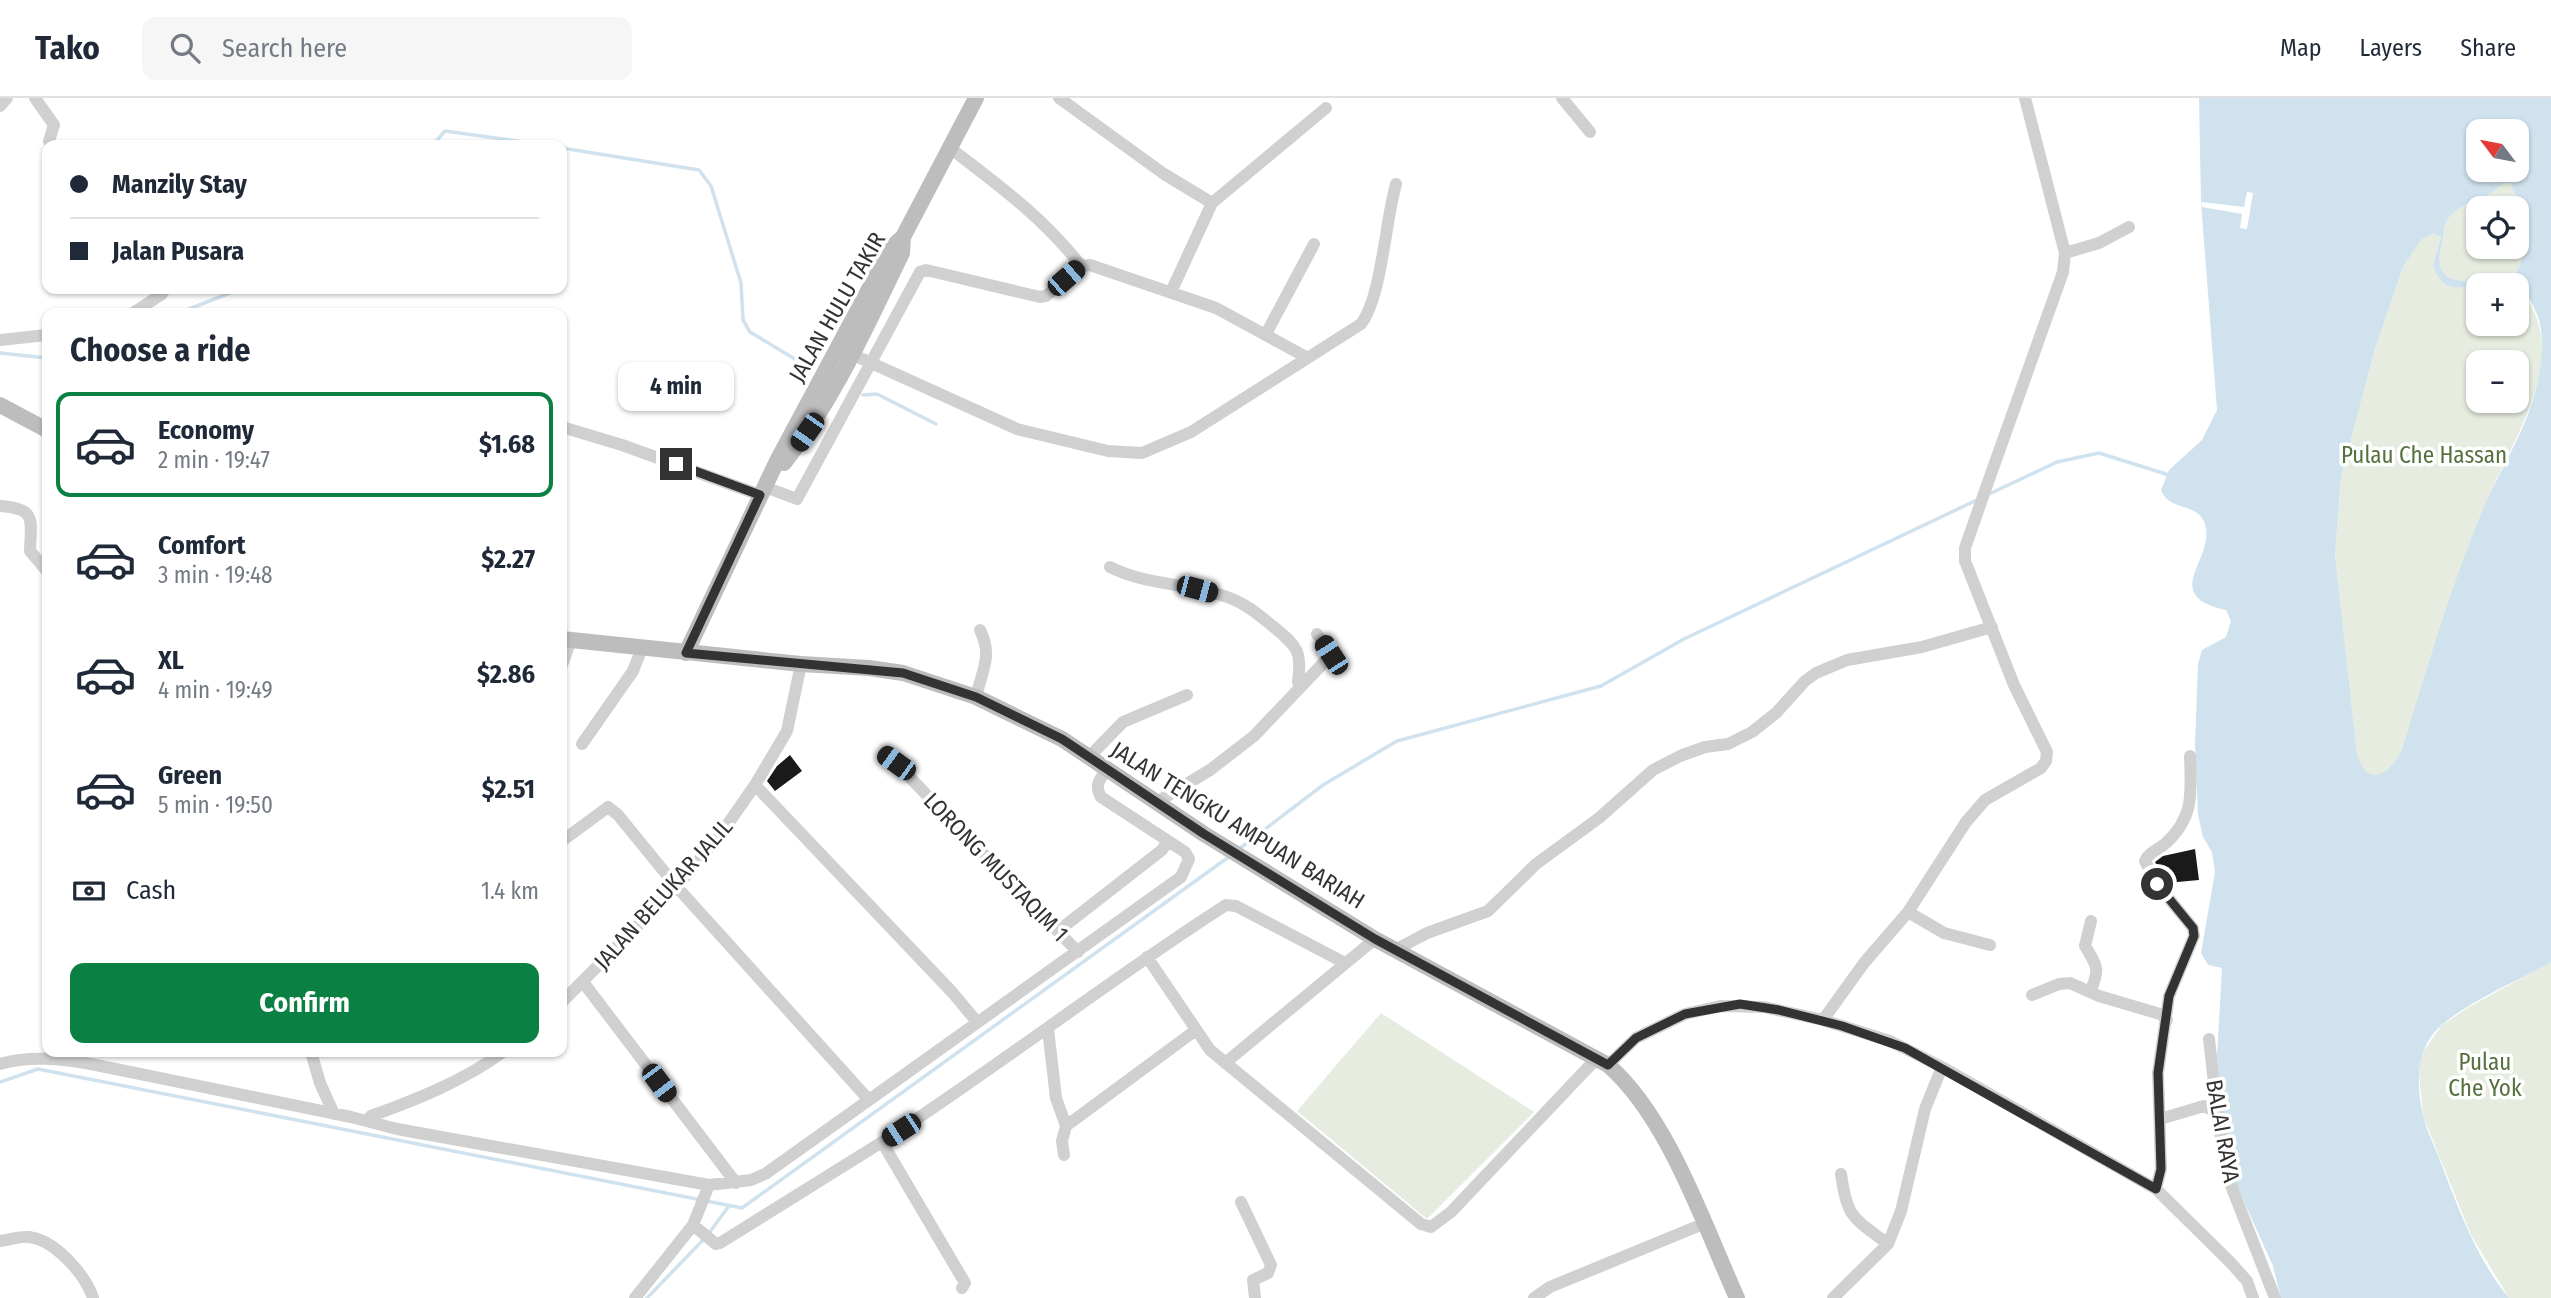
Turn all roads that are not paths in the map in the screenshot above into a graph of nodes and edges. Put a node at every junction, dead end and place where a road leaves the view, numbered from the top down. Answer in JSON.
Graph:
{"nodes":[{"id":1,"x":7,"y":98,"type":"edge"},
{"id":2,"x":35,"y":98,"type":"edge"},
{"id":3,"x":976,"y":98,"type":"edge"},
{"id":4,"x":1059,"y":98,"type":"edge"},
{"id":5,"x":1562,"y":98,"type":"edge"},
{"id":6,"x":2025,"y":98,"type":"edge"},
{"id":7,"x":0,"y":106,"type":"edge"},
{"id":8,"x":1326,"y":108,"type":"dead end"},
{"id":9,"x":1590,"y":132,"type":"dead end"},
{"id":10,"x":49,"y":140,"type":"edge"},
{"id":11,"x":950,"y":148,"type":"junction"},
{"id":12,"x":1396,"y":184,"type":"dead end"},
{"id":13,"x":1212,"y":203,"type":"junction"},
{"id":14,"x":2129,"y":227,"type":"dead end"},
{"id":15,"x":1314,"y":244,"type":"dead end"},
{"id":16,"x":2065,"y":253,"type":"junction"},
{"id":17,"x":1081,"y":266,"type":"junction"},
{"id":18,"x":1171,"y":292,"type":"junction"},
{"id":19,"x":158,"y":294,"type":"edge"},
{"id":20,"x":140,"y":308,"type":"edge"},
{"id":21,"x":1266,"y":334,"type":"junction"},
{"id":22,"x":42,"y":336,"type":"edge"},
{"id":23,"x":0,"y":340,"type":"edge"},
{"id":24,"x":844,"y":351,"type":"junction"},
{"id":25,"x":1306,"y":357,"type":"junction"},
{"id":26,"x":871,"y":363,"type":"junction"},
{"id":27,"x":0,"y":405,"type":"edge"},
{"id":28,"x":42,"y":427,"type":"edge"},
{"id":29,"x":567,"y":428,"type":"edge"},
{"id":30,"x":762,"y":491,"type":"junction"},
{"id":31,"x":0,"y":506,"type":"edge"},
{"id":32,"x":42,"y":565,"type":"edge"},
{"id":33,"x":1110,"y":567,"type":"dead end"},
{"id":34,"x":1992,"y":627,"type":"junction"},
{"id":35,"x":980,"y":630,"type":"dead end"},
{"id":36,"x":1317,"y":634,"type":"dead end"},
{"id":37,"x":567,"y":639,"type":"edge"},
{"id":38,"x":642,"y":648,"type":"junction"},
{"id":39,"x":686,"y":653,"type":"junction"},
{"id":40,"x":800,"y":664,"type":"junction"},
{"id":41,"x":1301,"y":686,"type":"junction"},
{"id":42,"x":1187,"y":695,"type":"dead end"},
{"id":43,"x":976,"y":697,"type":"junction"},
{"id":44,"x":583,"y":744,"type":"dead end"},
{"id":45,"x":884,"y":754,"type":"dead end"},
{"id":46,"x":2190,"y":756,"type":"dead end"},
{"id":47,"x":1089,"y":757,"type":"junction"},
{"id":48,"x":1107,"y":769,"type":"junction"},
{"id":49,"x":755,"y":785,"type":"junction"},
{"id":50,"x":1157,"y":802,"type":"junction"},
{"id":51,"x":567,"y":837,"type":"edge"},
{"id":52,"x":1168,"y":841,"type":"junction"},
{"id":53,"x":677,"y":886,"type":"junction"},
{"id":54,"x":1908,"y":912,"type":"junction"},
{"id":55,"x":2091,"y":921,"type":"dead end"},
{"id":56,"x":1058,"y":930,"type":"junction"},
{"id":57,"x":1375,"y":939,"type":"junction"},
{"id":58,"x":1990,"y":945,"type":"dead end"},
{"id":59,"x":1395,"y":950,"type":"junction"},
{"id":60,"x":1078,"y":952,"type":"junction"},
{"id":61,"x":1147,"y":957,"type":"junction"},
{"id":62,"x":1345,"y":964,"type":"junction"},
{"id":63,"x":583,"y":982,"type":"junction"},
{"id":64,"x":2090,"y":992,"type":"junction"},
{"id":65,"x":2032,"y":995,"type":"dead end"},
{"id":66,"x":567,"y":997,"type":"edge"},
{"id":67,"x":1823,"y":1020,"type":"junction"},
{"id":68,"x":2167,"y":1020,"type":"junction"},
{"id":69,"x":977,"y":1022,"type":"junction"},
{"id":70,"x":1048,"y":1029,"type":"junction"},
{"id":71,"x":1196,"y":1030,"type":"junction"},
{"id":72,"x":2209,"y":1040,"type":"dead end"},
{"id":73,"x":312,"y":1057,"type":"edge"},
{"id":74,"x":496,"y":1057,"type":"edge"},
{"id":75,"x":1602,"y":1061,"type":"junction"},
{"id":76,"x":1226,"y":1063,"type":"junction"},
{"id":77,"x":0,"y":1064,"type":"edge"},
{"id":78,"x":1942,"y":1067,"type":"junction"},
{"id":79,"x":869,"y":1100,"type":"junction"},
{"id":80,"x":2218,"y":1113,"type":"junction"},
{"id":81,"x":334,"y":1114,"type":"junction"},
{"id":82,"x":2160,"y":1119,"type":"junction"},
{"id":83,"x":367,"y":1121,"type":"junction"},
{"id":84,"x":1066,"y":1126,"type":"junction"},
{"id":85,"x":882,"y":1142,"type":"junction"},
{"id":86,"x":1064,"y":1154,"type":"dead end"},
{"id":87,"x":1841,"y":1174,"type":"dead end"},
{"id":88,"x":736,"y":1184,"type":"junction"},
{"id":89,"x":708,"y":1188,"type":"junction"},
{"id":90,"x":2156,"y":1189,"type":"junction"},
{"id":91,"x":1241,"y":1202,"type":"dead end"},
{"id":92,"x":1703,"y":1224,"type":"junction"},
{"id":93,"x":696,"y":1226,"type":"junction"},
{"id":94,"x":0,"y":1241,"type":"edge"},
{"id":95,"x":1888,"y":1244,"type":"junction"},
{"id":96,"x":962,"y":1288,"type":"dead end"},
{"id":97,"x":93,"y":1298,"type":"edge"},
{"id":98,"x":635,"y":1298,"type":"edge"},
{"id":99,"x":1255,"y":1298,"type":"edge"},
{"id":100,"x":1534,"y":1298,"type":"edge"},
{"id":101,"x":1737,"y":1298,"type":"edge"},
{"id":102,"x":1833,"y":1298,"type":"edge"},
{"id":103,"x":2253,"y":1298,"type":"edge"},
{"id":104,"x":2275,"y":1298,"type":"edge"}],
"edges":[{"from":1,"to":7,"type":"street"},
{"from":2,"to":10,"type":"street"},
{"from":3,"to":11,"type":"main road","name":"JALAN HULU TAKIR"},
{"from":4,"to":13,"type":"street"},
{"from":5,"to":9,"type":"street"},
{"from":6,"to":16,"type":"street"},
{"from":8,"to":13,"type":"street"},
{"from":11,"to":17,"type":"street"},
{"from":11,"to":24,"type":"main road","name":"JALAN HULU TAKIR"},
{"from":12,"to":25,"type":"street"},
{"from":13,"to":18,"type":"street"},
{"from":14,"to":16,"type":"street"},
{"from":15,"to":21,"type":"street"},
{"from":16,"to":34,"type":"street"},
{"from":17,"to":18,"type":"street"},
{"from":17,"to":26,"type":"street"},
{"from":18,"to":21,"type":"street"},
{"from":19,"to":20,"type":"street"},
{"from":21,"to":25,"type":"street"},
{"from":22,"to":23,"type":"street"},
{"from":24,"to":26,"type":"street"},
{"from":24,"to":30,"type":"main road","name":"JALAN HULU TAKIR"},
{"from":25,"to":26,"type":"street"},
{"from":26,"to":30,"type":"street"},
{"from":27,"to":28,"type":"main road"},
{"from":29,"to":30,"type":"street"},
{"from":30,"to":39,"type":"main road","name":"JALAN HULU TAKIR"},
{"from":31,"to":32,"type":"street"},
{"from":33,"to":41,"type":"street"},
{"from":34,"to":54,"type":"street"},
{"from":34,"to":59,"type":"street"},
{"from":35,"to":43,"type":"street"},
{"from":36,"to":41,"type":"street"},
{"from":37,"to":38,"type":"main road","name":"JALAN TENGKU AMPUAN BARIAH"},
{"from":38,"to":39,"type":"main road","name":"JALAN TENGKU AMPUAN BARIAH"},
{"from":38,"to":44,"type":"street"},
{"from":39,"to":40,"type":"main road","name":"JALAN TENGKU AMPUAN BARIAH"},
{"from":40,"to":43,"type":"main road","name":"JALAN TENGKU AMPUAN BARIAH"},
{"from":40,"to":49,"type":"street","name":"JALAN BELUKAR JALIL"},
{"from":41,"to":50,"type":"street"},
{"from":42,"to":47,"type":"street"},
{"from":43,"to":47,"type":"main road","name":"JALAN TENGKU AMPUAN BARIAH"},
{"from":45,"to":56,"type":"street","name":"LORONG MUSTAQIM 1"},
{"from":46,"to":68,"type":"street"},
{"from":47,"to":48,"type":"main road","name":"JALAN TENGKU AMPUAN BARIAH"},
{"from":48,"to":50,"type":"main road","name":"JALAN TENGKU AMPUAN BARIAH"},
{"from":48,"to":52,"type":"street"},
{"from":49,"to":53,"type":"street","name":"JALAN BELUKAR JALIL"},
{"from":49,"to":69,"type":"street"},
{"from":50,"to":57,"type":"main road","name":"JALAN TENGKU AMPUAN BARIAH"},
{"from":51,"to":53,"type":"street"},
{"from":52,"to":56,"type":"street"},
{"from":52,"to":60,"type":"street"},
{"from":53,"to":63,"type":"street","name":"JALAN BELUKAR JALIL"},
{"from":53,"to":79,"type":"street"},
{"from":54,"to":58,"type":"street"},
{"from":54,"to":67,"type":"street"},
{"from":55,"to":64,"type":"street"},
{"from":56,"to":60,"type":"street","name":"LORONG MUSTAQIM 1"},
{"from":57,"to":59,"type":"main road","name":"JALAN TENGKU AMPUAN BARIAH"},
{"from":57,"to":62,"type":"street"},
{"from":59,"to":75,"type":"main road","name":"JALAN TENGKU AMPUAN BARIAH"},
{"from":60,"to":69,"type":"street"},
{"from":61,"to":62,"type":"street"},
{"from":61,"to":70,"type":"street"},
{"from":61,"to":71,"type":"street"},
{"from":62,"to":76,"type":"street"},
{"from":63,"to":66,"type":"street","name":"JALAN BELUKAR JALIL"},
{"from":63,"to":88,"type":"street"},
{"from":64,"to":65,"type":"street"},
{"from":64,"to":68,"type":"street"},
{"from":67,"to":75,"type":"street"},
{"from":67,"to":78,"type":"street"},
{"from":68,"to":82,"type":"street"},
{"from":69,"to":79,"type":"street"},
{"from":70,"to":84,"type":"street"},
{"from":70,"to":85,"type":"street"},
{"from":71,"to":76,"type":"street"},
{"from":71,"to":84,"type":"street"},
{"from":72,"to":80,"type":"street","name":"BALAI RAYA"},
{"from":73,"to":81,"type":"street"},
{"from":74,"to":83,"type":"street"},
{"from":75,"to":76,"type":"street"},
{"from":75,"to":92,"type":"main road","name":"JALAN TENGKU AMPUAN BARIAH"},
{"from":77,"to":81,"type":"street"},
{"from":78,"to":90,"type":"street"},
{"from":78,"to":95,"type":"street"},
{"from":79,"to":88,"type":"street"},
{"from":80,"to":82,"type":"street"},
{"from":80,"to":104,"type":"street","name":"BALAI RAYA"},
{"from":81,"to":83,"type":"street"},
{"from":82,"to":90,"type":"street"},
{"from":83,"to":89,"type":"street"},
{"from":84,"to":86,"type":"street"},
{"from":85,"to":93,"type":"street"},
{"from":85,"to":96,"type":"street"},
{"from":87,"to":95,"type":"street"},
{"from":88,"to":89,"type":"street"},
{"from":89,"to":93,"type":"street"},
{"from":90,"to":103,"type":"street"},
{"from":91,"to":99,"type":"street"},
{"from":92,"to":100,"type":"street"},
{"from":92,"to":101,"type":"main road","name":"JALAN TENGKU AMPUAN BARIAH"},
{"from":93,"to":98,"type":"street"},
{"from":94,"to":97,"type":"street"},
{"from":95,"to":102,"type":"street"}]}
